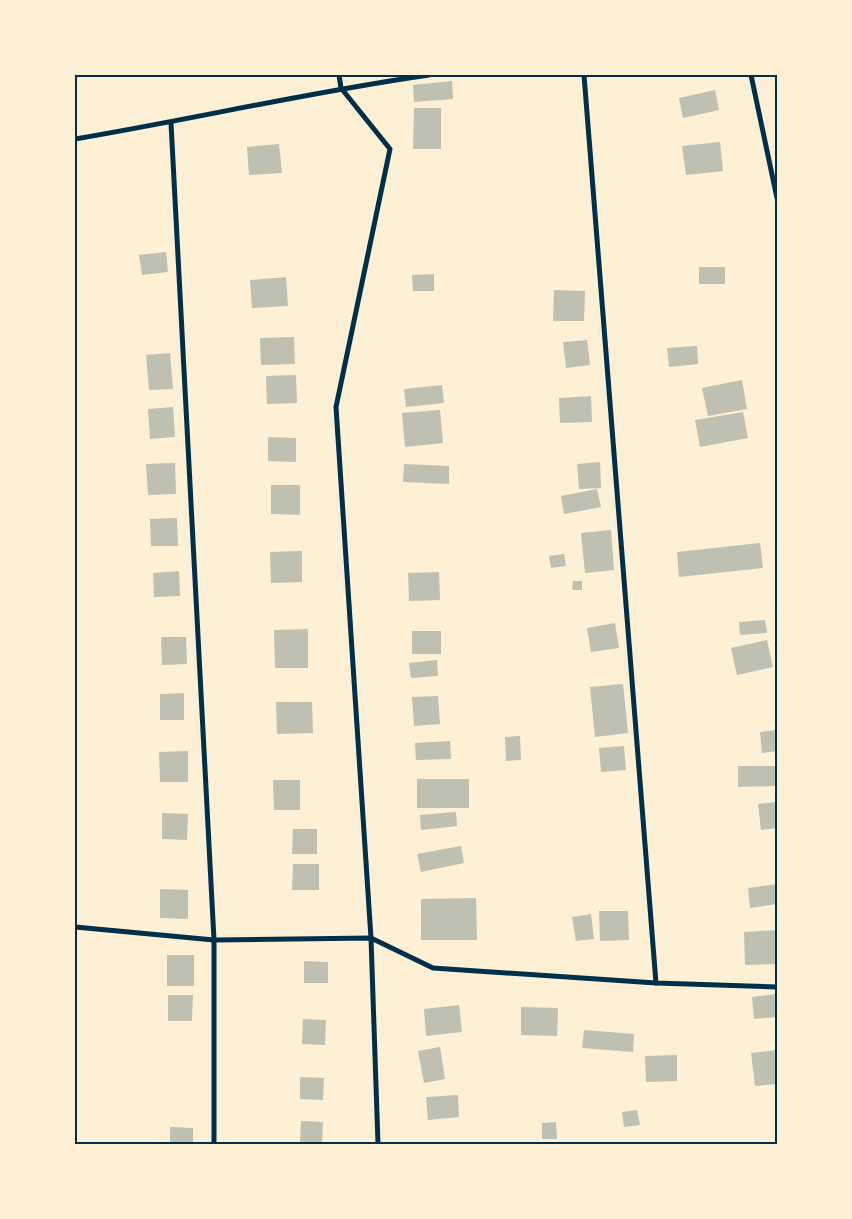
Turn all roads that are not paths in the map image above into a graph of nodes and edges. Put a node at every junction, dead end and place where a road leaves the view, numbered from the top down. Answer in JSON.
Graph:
{"nodes":[{"id":1,"x":339,"y":75,"type":"edge"},
{"id":2,"x":429,"y":75,"type":"edge"},
{"id":3,"x":584,"y":75,"type":"edge"},
{"id":4,"x":751,"y":75,"type":"edge"},
{"id":5,"x":341,"y":88,"type":"junction"},
{"id":6,"x":171,"y":123,"type":"junction"},
{"id":7,"x":75,"y":139,"type":"edge"},
{"id":8,"x":777,"y":198,"type":"edge"},
{"id":9,"x":75,"y":927,"type":"edge"},
{"id":10,"x":371,"y":938,"type":"junction"},
{"id":11,"x":214,"y":940,"type":"junction"},
{"id":12,"x":656,"y":983,"type":"junction"},
{"id":13,"x":777,"y":987,"type":"edge"},
{"id":14,"x":214,"y":1144,"type":"edge"},
{"id":15,"x":378,"y":1144,"type":"edge"}],
"edges":[{"from":1,"to":5,"type":"street"},
{"from":2,"to":5,"type":"street"},
{"from":3,"to":12,"type":"street"},
{"from":4,"to":8,"type":"street"},
{"from":5,"to":6,"type":"street"},
{"from":5,"to":10,"type":"street"},
{"from":6,"to":7,"type":"street"},
{"from":6,"to":11,"type":"street"},
{"from":9,"to":11,"type":"street"},
{"from":10,"to":11,"type":"street"},
{"from":10,"to":12,"type":"street"},
{"from":10,"to":15,"type":"street"},
{"from":11,"to":14,"type":"street"},
{"from":12,"to":13,"type":"street"}]}
